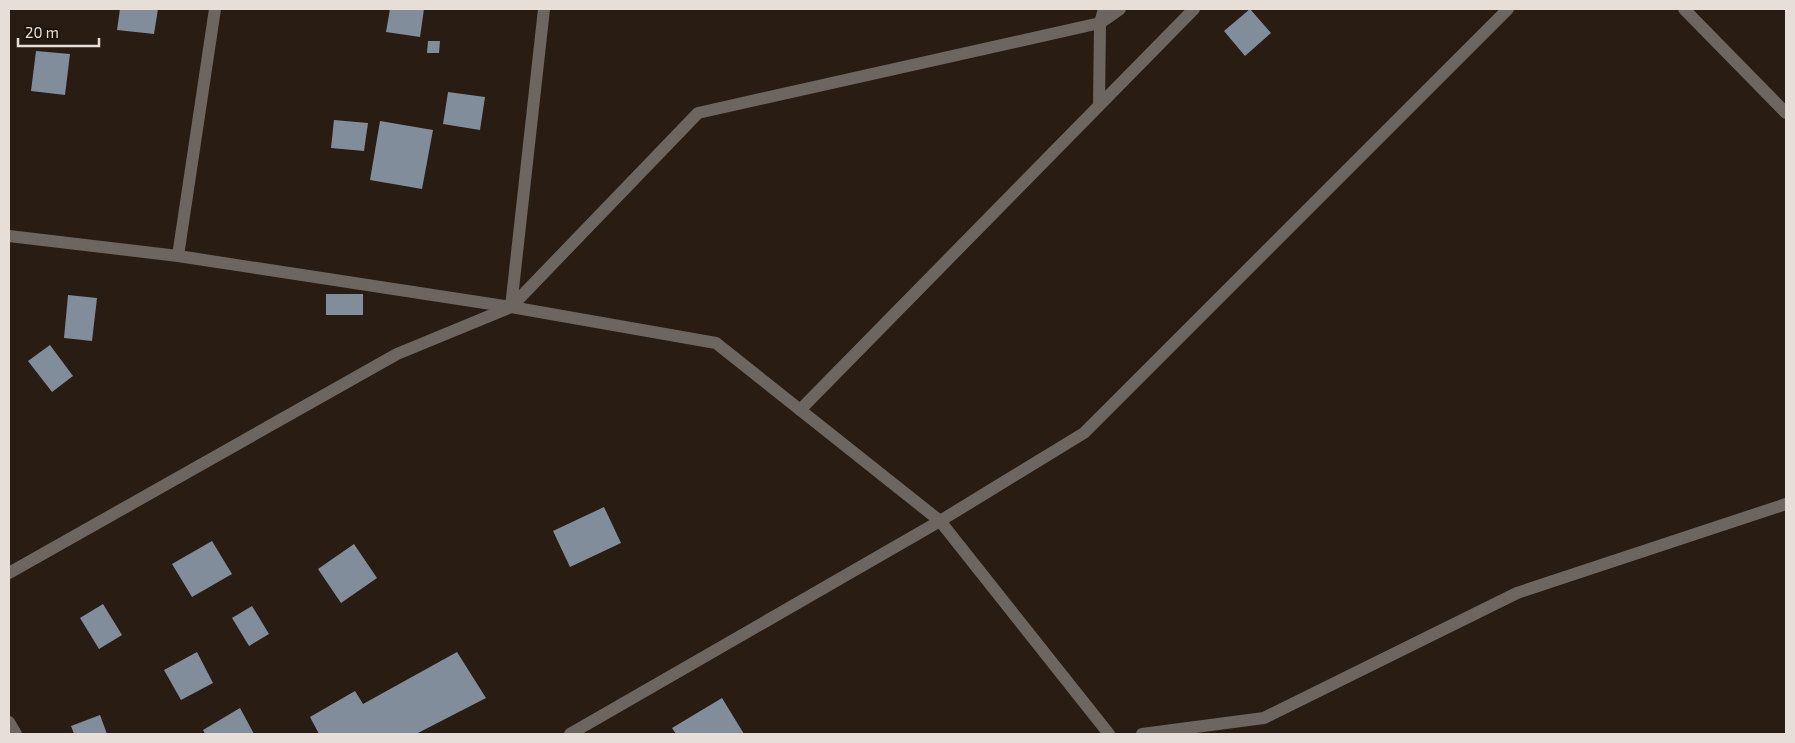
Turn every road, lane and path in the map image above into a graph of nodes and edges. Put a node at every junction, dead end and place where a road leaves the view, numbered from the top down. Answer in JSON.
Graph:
{"nodes":[{"id":1,"x":215,"y":9,"type":"edge"},
{"id":2,"x":544,"y":9,"type":"edge"},
{"id":3,"x":1104,"y":9,"type":"edge"},
{"id":4,"x":1120,"y":9,"type":"edge"},
{"id":5,"x":1194,"y":9,"type":"edge"},
{"id":6,"x":1508,"y":9,"type":"edge"},
{"id":7,"x":1684,"y":9,"type":"edge"},
{"id":8,"x":1100,"y":23,"type":"junction"},
{"id":9,"x":1099,"y":106,"type":"junction"},
{"id":10,"x":1786,"y":113,"type":"edge"},
{"id":11,"x":9,"y":236,"type":"edge"},
{"id":12,"x":178,"y":256,"type":"junction"},
{"id":13,"x":511,"y":307,"type":"junction"},
{"id":14,"x":800,"y":410,"type":"junction"},
{"id":15,"x":1786,"y":504,"type":"edge"},
{"id":16,"x":940,"y":521,"type":"junction"},
{"id":17,"x":9,"y":573,"type":"edge"},
{"id":18,"x":9,"y":722,"type":"edge"},
{"id":19,"x":16,"y":734,"type":"edge"},
{"id":20,"x":570,"y":734,"type":"edge"},
{"id":21,"x":1109,"y":734,"type":"edge"},
{"id":22,"x":1142,"y":734,"type":"edge"}],
"edges":[{"from":1,"to":12,"type":"street"},
{"from":2,"to":13,"type":"street"},
{"from":3,"to":8,"type":"street"},
{"from":4,"to":8,"type":"street"},
{"from":5,"to":9,"type":"street"},
{"from":6,"to":16,"type":"street"},
{"from":7,"to":10,"type":"street"},
{"from":8,"to":9,"type":"street"},
{"from":8,"to":13,"type":"street"},
{"from":9,"to":14,"type":"street"},
{"from":11,"to":12,"type":"street"},
{"from":12,"to":13,"type":"street"},
{"from":13,"to":14,"type":"street"},
{"from":13,"to":17,"type":"street"},
{"from":14,"to":16,"type":"street"},
{"from":15,"to":22,"type":"street"},
{"from":16,"to":20,"type":"street"},
{"from":16,"to":21,"type":"street"},
{"from":18,"to":19,"type":"street"}]}
